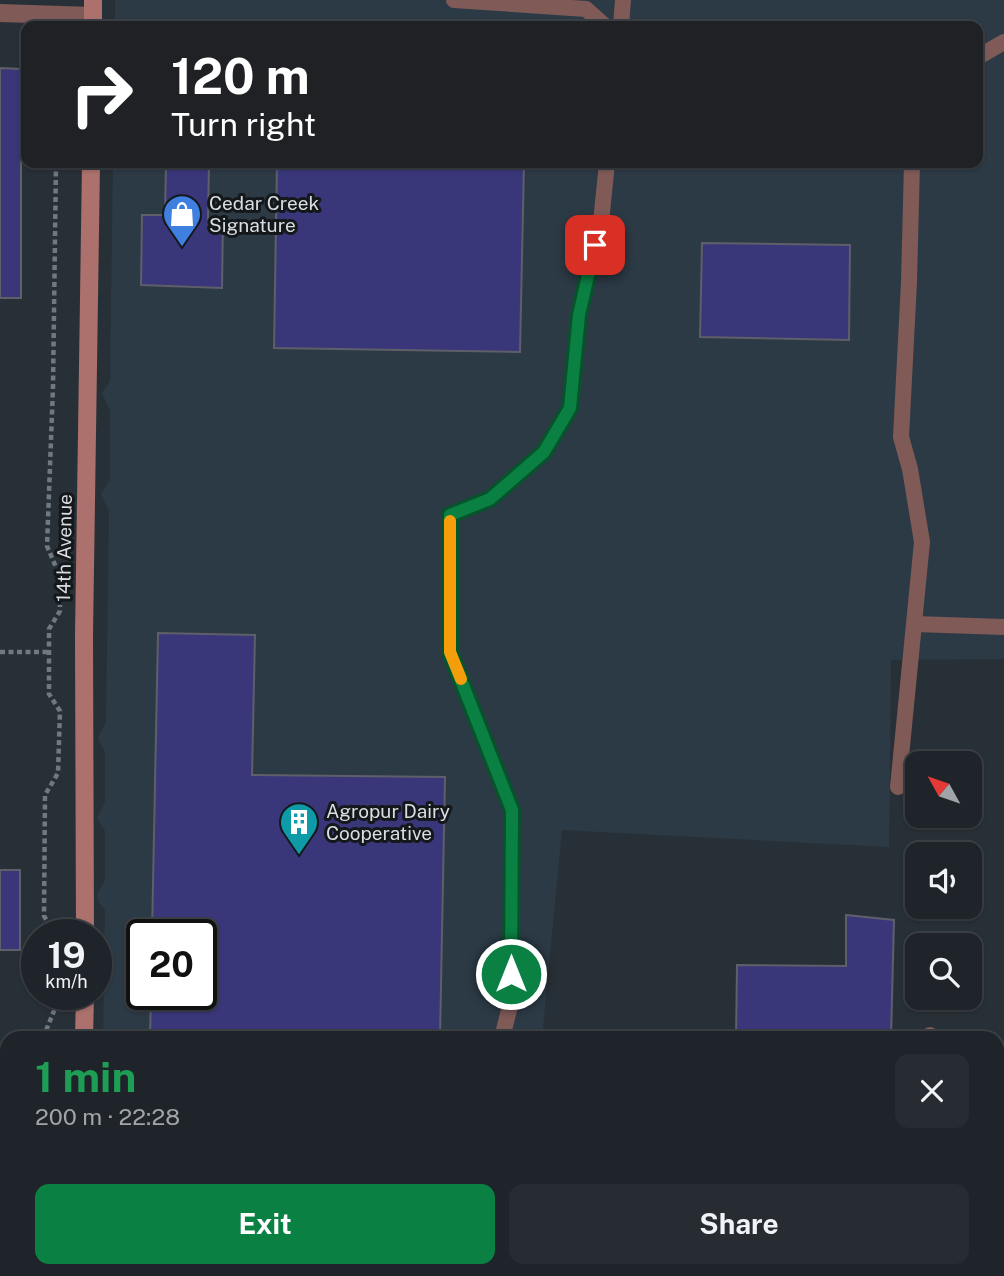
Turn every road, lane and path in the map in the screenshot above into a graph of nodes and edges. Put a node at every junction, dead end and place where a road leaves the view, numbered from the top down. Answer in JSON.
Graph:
{"nodes":[{"id":1,"x":454,"y":0,"type":"edge"},
{"id":2,"x":623,"y":0,"type":"edge"},
{"id":3,"x":0,"y":13,"type":"edge"},
{"id":4,"x":93,"y":14,"type":"edge"},
{"id":5,"x":599,"y":21,"type":"edge"},
{"id":6,"x":621,"y":21,"type":"edge"},
{"id":7,"x":1004,"y":42,"type":"edge"},
{"id":8,"x":983,"y":54,"type":"edge"},
{"id":9,"x":56,"y":168,"type":"edge"},
{"id":10,"x":91,"y":168,"type":"edge"},
{"id":11,"x":606,"y":168,"type":"edge"},
{"id":12,"x":912,"y":168,"type":"edge"},
{"id":13,"x":61,"y":589,"type":"dead end"},
{"id":14,"x":60,"y":600,"type":"dead end"},
{"id":15,"x":915,"y":624,"type":"junction"},
{"id":16,"x":1004,"y":627,"type":"edge"},
{"id":17,"x":0,"y":652,"type":"edge"},
{"id":18,"x":50,"y":652,"type":"junction"},
{"id":19,"x":898,"y":786,"type":"dead end"},
{"id":20,"x":46,"y":919,"type":"edge"},
{"id":21,"x":85,"y":919,"type":"edge"},
{"id":22,"x":54,"y":1010,"type":"edge"},
{"id":23,"x":85,"y":1010,"type":"edge"},
{"id":24,"x":46,"y":1031,"type":"edge"},
{"id":25,"x":84,"y":1031,"type":"edge"},
{"id":26,"x":504,"y":1031,"type":"edge"}],
"edges":[{"from":1,"to":5,"type":"lane"},
{"from":2,"to":6,"type":"lane"},
{"from":3,"to":4,"type":"street"},
{"from":7,"to":8,"type":"lane"},
{"from":9,"to":13,"type":"path"},
{"from":10,"to":21,"type":"street","name":"14th Avenue"},
{"from":11,"to":26,"type":"lane"},
{"from":12,"to":15,"type":"lane"},
{"from":14,"to":18,"type":"path"},
{"from":15,"to":16,"type":"lane"},
{"from":15,"to":19,"type":"lane"},
{"from":17,"to":18,"type":"path"},
{"from":18,"to":20,"type":"path"},
{"from":22,"to":24,"type":"path"},
{"from":23,"to":25,"type":"street"}]}
